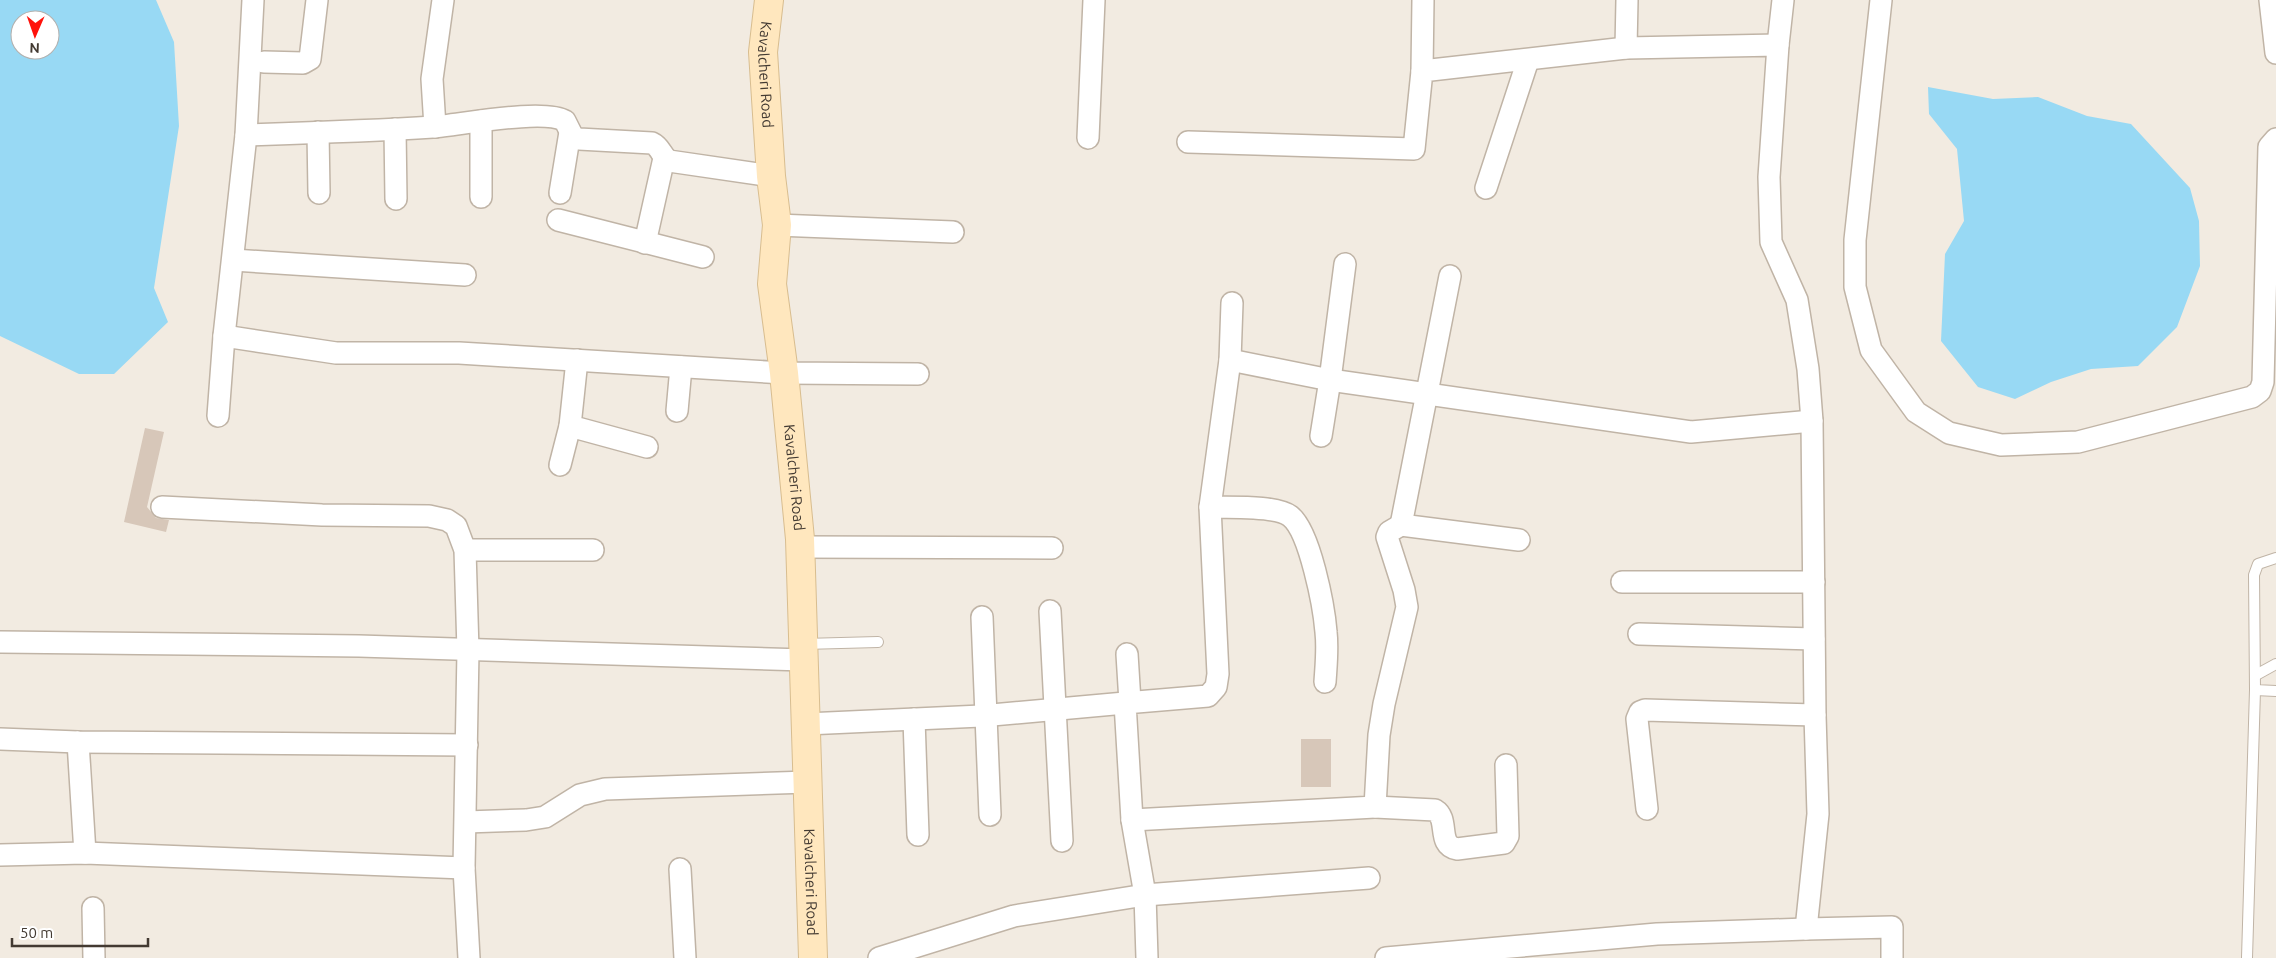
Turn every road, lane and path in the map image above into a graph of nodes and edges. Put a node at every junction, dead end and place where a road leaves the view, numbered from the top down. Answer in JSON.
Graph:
{"nodes":[{"id":1,"x":253,"y":0,"type":"edge"},
{"id":2,"x":317,"y":0,"type":"edge"},
{"id":3,"x":443,"y":0,"type":"edge"},
{"id":4,"x":769,"y":0,"type":"edge"},
{"id":5,"x":1094,"y":0,"type":"edge"},
{"id":6,"x":1423,"y":0,"type":"edge"},
{"id":7,"x":1627,"y":0,"type":"edge"},
{"id":8,"x":1783,"y":0,"type":"edge"},
{"id":9,"x":1881,"y":0,"type":"edge"},
{"id":10,"x":2270,"y":0,"type":"edge"},
{"id":11,"x":1778,"y":45,"type":"junction"},
{"id":12,"x":1626,"y":48,"type":"junction"},
{"id":13,"x":2276,"y":53,"type":"edge"},
{"id":14,"x":1528,"y":60,"type":"junction"},
{"id":15,"x":264,"y":62,"type":"dead end"},
{"id":16,"x":1422,"y":71,"type":"junction"},
{"id":17,"x":480,"y":121,"type":"junction"},
{"id":18,"x":435,"y":126,"type":"junction"},
{"id":19,"x":395,"y":129,"type":"junction"},
{"id":20,"x":318,"y":132,"type":"junction"},
{"id":21,"x":570,"y":132,"type":"junction"},
{"id":22,"x":246,"y":135,"type":"junction"},
{"id":23,"x":1088,"y":138,"type":"dead end"},
{"id":24,"x":2276,"y":139,"type":"edge"},
{"id":25,"x":1188,"y":142,"type":"dead end"},
{"id":26,"x":664,"y":158,"type":"junction"},
{"id":27,"x":771,"y":176,"type":"junction"},
{"id":28,"x":1486,"y":188,"type":"dead end"},
{"id":29,"x":319,"y":193,"type":"dead end"},
{"id":30,"x":560,"y":193,"type":"dead end"},
{"id":31,"x":481,"y":197,"type":"dead end"},
{"id":32,"x":396,"y":199,"type":"dead end"},
{"id":33,"x":558,"y":220,"type":"dead end"},
{"id":34,"x":777,"y":225,"type":"junction"},
{"id":35,"x":953,"y":232,"type":"dead end"},
{"id":36,"x":645,"y":243,"type":"junction"},
{"id":37,"x":703,"y":257,"type":"dead end"},
{"id":38,"x":234,"y":260,"type":"junction"},
{"id":39,"x":1345,"y":264,"type":"dead end"},
{"id":40,"x":465,"y":276,"type":"dead end"},
{"id":41,"x":1450,"y":276,"type":"dead end"},
{"id":42,"x":1232,"y":304,"type":"dead end"},
{"id":43,"x":224,"y":336,"type":"junction"},
{"id":44,"x":577,"y":360,"type":"junction"},
{"id":45,"x":1230,"y":360,"type":"junction"},
{"id":46,"x":682,"y":367,"type":"junction"},
{"id":47,"x":784,"y":373,"type":"junction"},
{"id":48,"x":918,"y":374,"type":"dead end"},
{"id":49,"x":1330,"y":380,"type":"junction"},
{"id":50,"x":1426,"y":395,"type":"junction"},
{"id":51,"x":677,"y":411,"type":"dead end"},
{"id":52,"x":218,"y":416,"type":"dead end"},
{"id":53,"x":1812,"y":421,"type":"junction"},
{"id":54,"x":570,"y":426,"type":"junction"},
{"id":55,"x":1320,"y":436,"type":"dead end"},
{"id":56,"x":647,"y":448,"type":"dead end"},
{"id":57,"x":560,"y":465,"type":"dead end"},
{"id":58,"x":162,"y":507,"type":"dead end"},
{"id":59,"x":1210,"y":507,"type":"junction"},
{"id":60,"x":1401,"y":525,"type":"junction"},
{"id":61,"x":1519,"y":540,"type":"dead end"},
{"id":62,"x":801,"y":548,"type":"junction"},
{"id":63,"x":1052,"y":548,"type":"dead end"},
{"id":64,"x":465,"y":550,"type":"junction"},
{"id":65,"x":593,"y":550,"type":"dead end"},
{"id":66,"x":2276,"y":558,"type":"edge"},
{"id":67,"x":1622,"y":582,"type":"dead end"},
{"id":68,"x":1814,"y":582,"type":"junction"},
{"id":69,"x":1050,"y":611,"type":"dead end"},
{"id":70,"x":982,"y":617,"type":"dead end"},
{"id":71,"x":1639,"y":634,"type":"dead end"},
{"id":72,"x":1814,"y":639,"type":"junction"},
{"id":73,"x":0,"y":642,"type":"edge"},
{"id":74,"x":878,"y":642,"type":"dead end"},
{"id":75,"x":468,"y":651,"type":"junction"},
{"id":76,"x":804,"y":652,"type":"junction"},
{"id":77,"x":1127,"y":654,"type":"dead end"},
{"id":78,"x":2276,"y":664,"type":"edge"},
{"id":79,"x":2256,"y":675,"type":"junction"},
{"id":80,"x":1325,"y":682,"type":"dead end"},
{"id":81,"x":2255,"y":690,"type":"junction"},
{"id":82,"x":2276,"y":691,"type":"edge"},
{"id":83,"x":1128,"y":703,"type":"junction"},
{"id":84,"x":1055,"y":708,"type":"junction"},
{"id":85,"x":987,"y":715,"type":"junction"},
{"id":86,"x":1815,"y":715,"type":"junction"},
{"id":87,"x":914,"y":719,"type":"junction"},
{"id":88,"x":806,"y":724,"type":"junction"},
{"id":89,"x":0,"y":739,"type":"edge"},
{"id":90,"x":78,"y":742,"type":"junction"},
{"id":91,"x":467,"y":745,"type":"junction"},
{"id":92,"x":1506,"y":765,"type":"dead end"},
{"id":93,"x":808,"y":782,"type":"junction"},
{"id":94,"x":1375,"y":807,"type":"junction"},
{"id":95,"x":1647,"y":809,"type":"dead end"},
{"id":96,"x":990,"y":815,"type":"dead end"},
{"id":97,"x":1132,"y":820,"type":"junction"},
{"id":98,"x":466,"y":822,"type":"junction"},
{"id":99,"x":918,"y":835,"type":"dead end"},
{"id":100,"x":1062,"y":841,"type":"dead end"},
{"id":101,"x":85,"y":852,"type":"junction"},
{"id":102,"x":0,"y":854,"type":"edge"},
{"id":103,"x":464,"y":868,"type":"junction"},
{"id":104,"x":680,"y":869,"type":"dead end"},
{"id":105,"x":1369,"y":878,"type":"dead end"},
{"id":106,"x":1145,"y":895,"type":"junction"},
{"id":107,"x":93,"y":908,"type":"dead end"},
{"id":108,"x":1806,"y":928,"type":"junction"},
{"id":109,"x":94,"y":958,"type":"edge"},
{"id":110,"x":469,"y":958,"type":"edge"},
{"id":111,"x":685,"y":958,"type":"edge"},
{"id":112,"x":813,"y":958,"type":"edge"},
{"id":113,"x":879,"y":958,"type":"edge"},
{"id":114,"x":1148,"y":958,"type":"edge"},
{"id":115,"x":1386,"y":958,"type":"edge"},
{"id":116,"x":1892,"y":958,"type":"edge"},
{"id":117,"x":2247,"y":958,"type":"edge"}],
"edges":[{"from":1,"to":22,"type":"street"},
{"from":2,"to":15,"type":"street"},
{"from":3,"to":18,"type":"street"},
{"from":4,"to":27,"type":"street","name":"Kavalcheri Road"},
{"from":5,"to":23,"type":"street"},
{"from":6,"to":16,"type":"street"},
{"from":7,"to":12,"type":"street"},
{"from":8,"to":11,"type":"street"},
{"from":9,"to":24,"type":"street"},
{"from":10,"to":13,"type":"street"},
{"from":11,"to":12,"type":"street"},
{"from":11,"to":53,"type":"street"},
{"from":12,"to":14,"type":"street"},
{"from":14,"to":16,"type":"street"},
{"from":14,"to":28,"type":"street"},
{"from":16,"to":25,"type":"street"},
{"from":17,"to":18,"type":"street"},
{"from":17,"to":21,"type":"street"},
{"from":17,"to":31,"type":"street"},
{"from":18,"to":19,"type":"street"},
{"from":19,"to":20,"type":"street"},
{"from":19,"to":32,"type":"street"},
{"from":20,"to":22,"type":"street"},
{"from":20,"to":29,"type":"street"},
{"from":21,"to":26,"type":"street"},
{"from":21,"to":30,"type":"street"},
{"from":22,"to":38,"type":"street"},
{"from":26,"to":27,"type":"street"},
{"from":26,"to":36,"type":"street"},
{"from":27,"to":34,"type":"street","name":"Kavalcheri Road"},
{"from":33,"to":36,"type":"street"},
{"from":34,"to":35,"type":"street"},
{"from":34,"to":47,"type":"street","name":"Kavalcheri Road"},
{"from":36,"to":37,"type":"street"},
{"from":38,"to":40,"type":"street"},
{"from":38,"to":43,"type":"street"},
{"from":39,"to":49,"type":"street"},
{"from":41,"to":50,"type":"street"},
{"from":42,"to":45,"type":"street"},
{"from":43,"to":44,"type":"street"},
{"from":43,"to":52,"type":"street"},
{"from":44,"to":46,"type":"street"},
{"from":44,"to":54,"type":"street"},
{"from":45,"to":49,"type":"street"},
{"from":45,"to":59,"type":"street"},
{"from":46,"to":47,"type":"street"},
{"from":46,"to":51,"type":"street"},
{"from":47,"to":48,"type":"street"},
{"from":47,"to":62,"type":"street","name":"Kavalcheri Road"},
{"from":49,"to":50,"type":"street"},
{"from":49,"to":55,"type":"street"},
{"from":50,"to":53,"type":"street"},
{"from":50,"to":60,"type":"street"},
{"from":53,"to":68,"type":"street"},
{"from":54,"to":56,"type":"street"},
{"from":54,"to":57,"type":"street"},
{"from":58,"to":64,"type":"street"},
{"from":59,"to":80,"type":"street"},
{"from":59,"to":83,"type":"street"},
{"from":60,"to":61,"type":"street"},
{"from":60,"to":94,"type":"street"},
{"from":62,"to":63,"type":"street"},
{"from":62,"to":76,"type":"street","name":"Kavalcheri Road"},
{"from":64,"to":65,"type":"street"},
{"from":64,"to":75,"type":"street"},
{"from":66,"to":79,"type":"lane"},
{"from":67,"to":68,"type":"street"},
{"from":68,"to":72,"type":"street"},
{"from":69,"to":84,"type":"street"},
{"from":70,"to":85,"type":"street"},
{"from":71,"to":72,"type":"street"},
{"from":72,"to":86,"type":"street"},
{"from":73,"to":75,"type":"street"},
{"from":74,"to":76,"type":"lane"},
{"from":75,"to":76,"type":"street"},
{"from":75,"to":91,"type":"street"},
{"from":76,"to":88,"type":"street","name":"Kavalcheri Road"},
{"from":77,"to":83,"type":"street"},
{"from":78,"to":79,"type":"lane"},
{"from":79,"to":81,"type":"lane"},
{"from":81,"to":82,"type":"lane"},
{"from":81,"to":117,"type":"lane"},
{"from":83,"to":84,"type":"street"},
{"from":83,"to":97,"type":"street"},
{"from":84,"to":85,"type":"street"},
{"from":84,"to":100,"type":"street"},
{"from":85,"to":87,"type":"street"},
{"from":85,"to":96,"type":"street"},
{"from":86,"to":95,"type":"street"},
{"from":86,"to":108,"type":"street"},
{"from":87,"to":88,"type":"street"},
{"from":87,"to":99,"type":"street"},
{"from":88,"to":93,"type":"street","name":"Kavalcheri Road"},
{"from":89,"to":90,"type":"street"},
{"from":90,"to":91,"type":"street"},
{"from":90,"to":101,"type":"street"},
{"from":91,"to":98,"type":"street"},
{"from":92,"to":94,"type":"street"},
{"from":93,"to":98,"type":"street"},
{"from":93,"to":112,"type":"street","name":"Kavalcheri Road"},
{"from":94,"to":97,"type":"street"},
{"from":97,"to":106,"type":"street"},
{"from":98,"to":103,"type":"street"},
{"from":101,"to":102,"type":"street"},
{"from":101,"to":103,"type":"street"},
{"from":103,"to":110,"type":"street"},
{"from":104,"to":111,"type":"street"},
{"from":105,"to":106,"type":"street"},
{"from":106,"to":113,"type":"street"},
{"from":106,"to":114,"type":"street"},
{"from":107,"to":109,"type":"street"},
{"from":108,"to":115,"type":"street"},
{"from":108,"to":116,"type":"street"}]}
